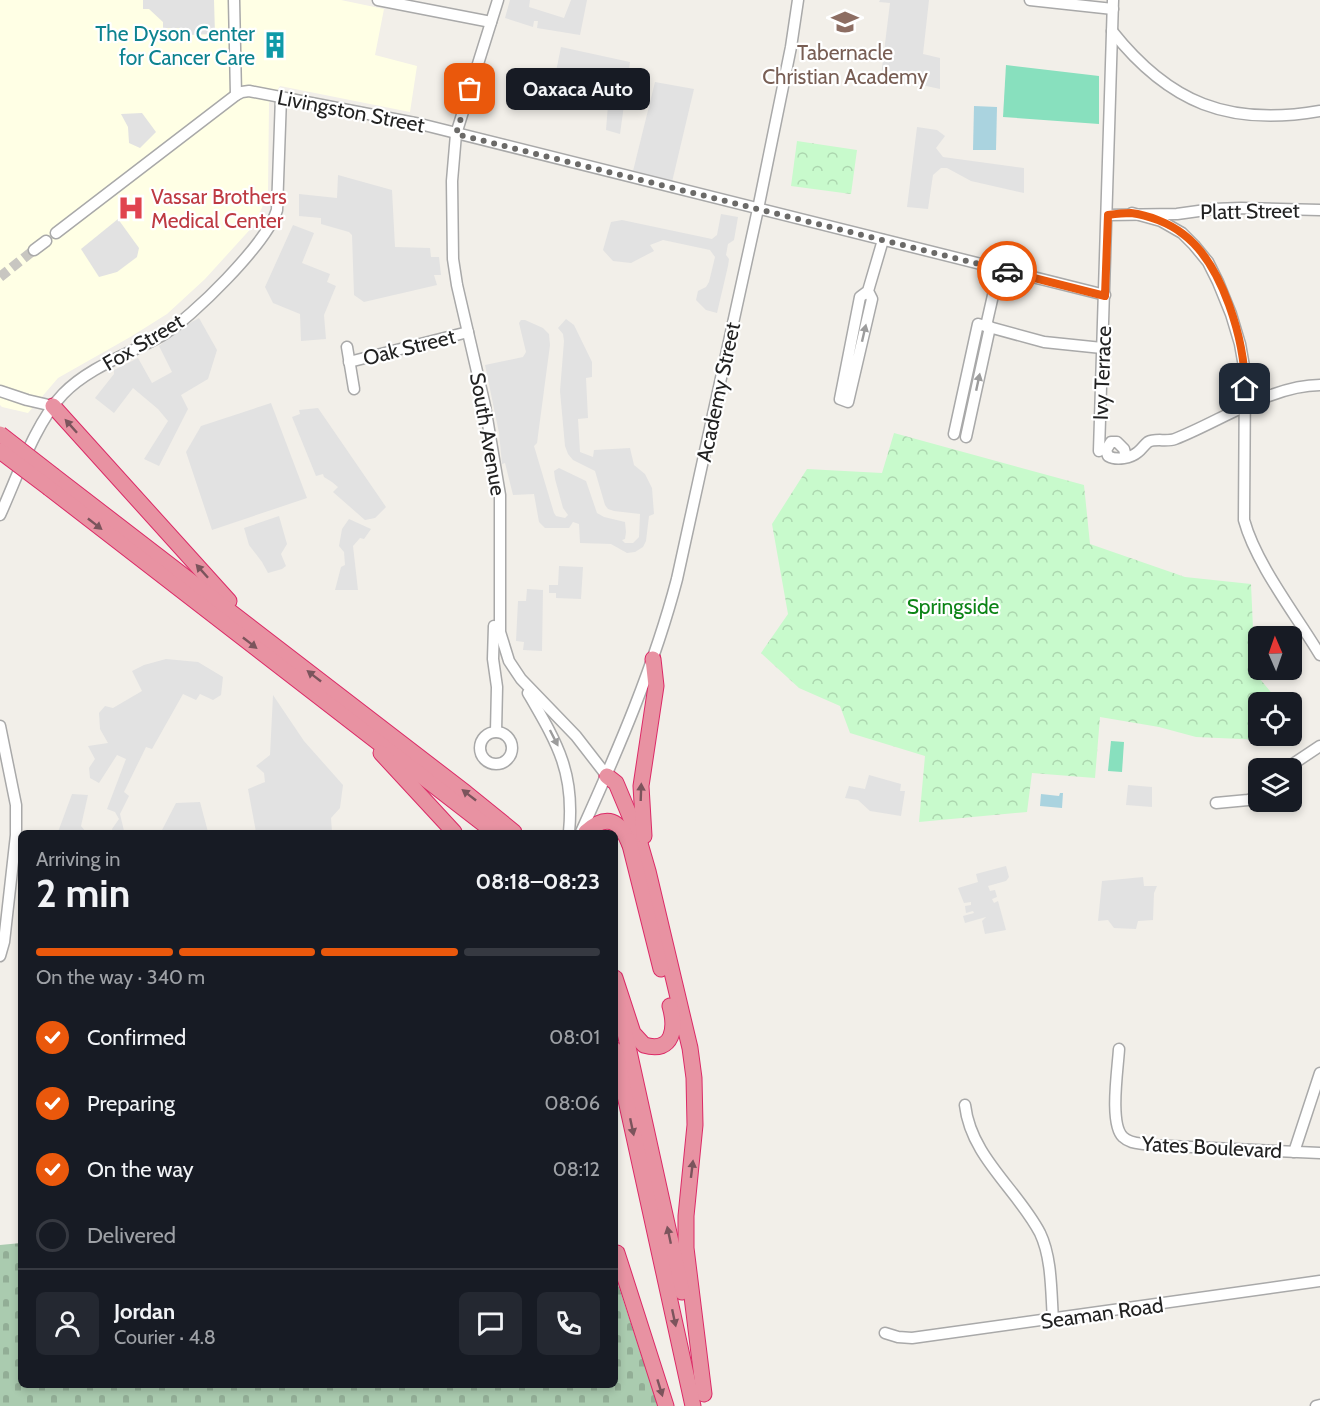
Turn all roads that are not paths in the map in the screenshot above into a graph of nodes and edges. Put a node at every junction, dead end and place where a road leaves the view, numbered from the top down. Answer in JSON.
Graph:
{"nodes":[{"id":1,"x":234,"y":0,"type":"edge"},
{"id":2,"x":378,"y":0,"type":"edge"},
{"id":3,"x":498,"y":0,"type":"edge"},
{"id":4,"x":798,"y":0,"type":"edge"},
{"id":5,"x":1030,"y":0,"type":"edge"},
{"id":6,"x":1113,"y":5,"type":"edge"},
{"id":7,"x":491,"y":22,"type":"junction"},
{"id":8,"x":1112,"y":31,"type":"junction"},
{"id":9,"x":236,"y":95,"type":"junction"},
{"id":10,"x":281,"y":97,"type":"junction"},
{"id":11,"x":1320,"y":111,"type":"edge"},
{"id":12,"x":456,"y":134,"type":"junction"},
{"id":13,"x":758,"y":209,"type":"junction"},
{"id":14,"x":1320,"y":210,"type":"edge"},
{"id":15,"x":1131,"y":213,"type":"junction"},
{"id":16,"x":1108,"y":215,"type":"junction"},
{"id":17,"x":56,"y":233,"type":"dead end"},
{"id":18,"x":883,"y":240,"type":"junction"},
{"id":19,"x":46,"y":241,"type":"dead end"},
{"id":20,"x":34,"y":250,"type":"tunnel mouth"},
{"id":21,"x":999,"y":269,"type":"junction"},
{"id":22,"x":868,"y":291,"type":"junction"},
{"id":23,"x":1105,"y":296,"type":"junction"},
{"id":24,"x":984,"y":326,"type":"junction"},
{"id":25,"x":468,"y":332,"type":"junction"},
{"id":26,"x":346,"y":347,"type":"dead end"},
{"id":27,"x":1102,"y":348,"type":"junction"},
{"id":28,"x":349,"y":362,"type":"junction"},
{"id":29,"x":1320,"y":385,"type":"edge"},
{"id":30,"x":354,"y":389,"type":"dead end"},
{"id":31,"x":0,"y":391,"type":"edge"},
{"id":32,"x":53,"y":406,"type":"junction"},
{"id":33,"x":1245,"y":406,"type":"junction"},
{"id":34,"x":0,"y":434,"type":"edge"},
{"id":35,"x":954,"y":434,"type":"dead end"},
{"id":36,"x":966,"y":437,"type":"dead end"},
{"id":37,"x":0,"y":451,"type":"edge"},
{"id":38,"x":1099,"y":451,"type":"dead end"},
{"id":39,"x":1126,"y":457,"type":"dead end"},
{"id":40,"x":51,"y":482,"type":"junction"},
{"id":41,"x":0,"y":515,"type":"edge"},
{"id":42,"x":499,"y":609,"type":"junction"},
{"id":43,"x":255,"y":630,"type":"junction"},
{"id":44,"x":1316,"y":639,"type":"edge"},
{"id":45,"x":1320,"y":655,"type":"edge"},
{"id":46,"x":652,"y":659,"type":"junction"},
{"id":47,"x":514,"y":670,"type":"junction"},
{"id":48,"x":352,"y":722,"type":"junction"},
{"id":49,"x":0,"y":726,"type":"edge"},
{"id":50,"x":496,"y":732,"type":"dead end"},
{"id":51,"x":1320,"y":746,"type":"edge"},
{"id":52,"x":1302,"y":758,"type":"edge"},
{"id":53,"x":607,"y":776,"type":"junction"},
{"id":54,"x":1248,"y":800,"type":"edge"},
{"id":55,"x":1216,"y":803,"type":"dead end"},
{"id":56,"x":452,"y":830,"type":"edge"},
{"id":57,"x":491,"y":830,"type":"edge"},
{"id":58,"x":512,"y":830,"type":"edge"},
{"id":59,"x":569,"y":830,"type":"edge"},
{"id":60,"x":582,"y":830,"type":"edge"},
{"id":61,"x":588,"y":830,"type":"edge"},
{"id":62,"x":630,"y":845,"type":"junction"},
{"id":63,"x":648,"y":871,"type":"junction"},
{"id":64,"x":0,"y":956,"type":"edge"},
{"id":65,"x":618,"y":987,"type":"edge"},
{"id":66,"x":618,"y":1007,"type":"edge"},
{"id":67,"x":1119,"y":1049,"type":"dead end"},
{"id":68,"x":618,"y":1064,"type":"edge"},
{"id":69,"x":1320,"y":1073,"type":"edge"},
{"id":70,"x":965,"y":1106,"type":"dead end"},
{"id":71,"x":1294,"y":1152,"type":"junction"},
{"id":72,"x":1320,"y":1153,"type":"edge"},
{"id":73,"x":618,"y":1256,"type":"edge"},
{"id":74,"x":1320,"y":1281,"type":"edge"},
{"id":75,"x":1053,"y":1320,"type":"junction"},
{"id":76,"x":885,"y":1333,"type":"dead end"},
{"id":77,"x":706,"y":1400,"type":"edge"},
{"id":78,"x":666,"y":1406,"type":"edge"},
{"id":79,"x":693,"y":1406,"type":"edge"}],
"edges":[{"from":1,"to":9,"type":"street"},
{"from":2,"to":7,"type":"street"},
{"from":3,"to":7,"type":"street","name":"South Avenue"},
{"from":4,"to":13,"type":"street","name":"Academy Street"},
{"from":5,"to":6,"type":"street"},
{"from":6,"to":8,"type":"street","name":"Ivy Terrace"},
{"from":7,"to":12,"type":"street","name":"South Avenue"},
{"from":8,"to":11,"type":"street"},
{"from":8,"to":16,"type":"street","name":"Ivy Terrace"},
{"from":9,"to":10,"type":"street","name":"Livingston Street"},
{"from":9,"to":17,"type":"street"},
{"from":10,"to":12,"type":"street","name":"Livingston Street"},
{"from":10,"to":32,"type":"street","name":"Fox Street"},
{"from":12,"to":13,"type":"street","name":"Livingston Street"},
{"from":12,"to":25,"type":"street","name":"South Avenue"},
{"from":13,"to":18,"type":"street","name":"Livingston Street"},
{"from":13,"to":46,"type":"street","name":"Academy Street"},
{"from":14,"to":15,"type":"street","name":"Platt Street"},
{"from":15,"to":16,"type":"street","name":"Platt Street"},
{"from":15,"to":33,"type":"street"},
{"from":16,"to":23,"type":"street","name":"Ivy Terrace"},
{"from":18,"to":21,"type":"street","name":"Livingston Street"},
{"from":18,"to":22,"type":"street"},
{"from":19,"to":20,"type":"street"},
{"from":21,"to":23,"type":"street","name":"Livingston Street"},
{"from":21,"to":24,"type":"street"},
{"from":22,"to":22,"type":"street","one_way":true},
{"from":23,"to":27,"type":"street","name":"Ivy Terrace"},
{"from":24,"to":27,"type":"street"},
{"from":24,"to":35,"type":"street"},
{"from":36,"to":24,"type":"street","one_way":true},
{"from":25,"to":28,"type":"street","name":"Oak Street"},
{"from":25,"to":42,"type":"street","name":"South Avenue"},
{"from":26,"to":28,"type":"street"},
{"from":27,"to":38,"type":"street","name":"Ivy Terrace"},
{"from":28,"to":30,"type":"street"},
{"from":29,"to":33,"type":"street"},
{"from":31,"to":32,"type":"street"},
{"from":32,"to":41,"type":"street","name":"Fox Street"},
{"from":43,"to":32,"type":"highway","one_way":true},
{"from":33,"to":39,"type":"street"},
{"from":33,"to":44,"type":"street"},
{"from":34,"to":40,"type":"highway","bridge":true},
{"from":37,"to":40,"type":"highway","bridge":true},
{"from":40,"to":43,"type":"highway"},
{"from":40,"to":48,"type":"highway","one_way":true},
{"from":42,"to":47,"type":"street","name":"South Avenue"},
{"from":42,"to":50,"type":"street"},
{"from":58,"to":43,"type":"highway","one_way":true},
{"from":44,"to":45,"type":"street"},
{"from":46,"to":53,"type":"street","name":"Academy Street"},
{"from":63,"to":46,"type":"highway","one_way":true},
{"from":47,"to":53,"type":"street","name":"South Avenue"},
{"from":47,"to":59,"type":"street","one_way":true},
{"from":48,"to":56,"type":"highway"},
{"from":48,"to":57,"type":"highway"},
{"from":49,"to":64,"type":"street"},
{"from":51,"to":52,"type":"street"},
{"from":53,"to":60,"type":"street"},
{"from":53,"to":62,"type":"highway"},
{"from":53,"to":63,"type":"highway"},
{"from":54,"to":55,"type":"street"},
{"from":61,"to":62,"type":"highway"},
{"from":62,"to":65,"type":"highway"},
{"from":77,"to":63,"type":"highway","one_way":true},
{"from":77,"to":66,"type":"highway","one_way":true},
{"from":67,"to":71,"type":"street","name":"Yates Boulevard"},
{"from":68,"to":79,"type":"highway","one_way":true},
{"from":69,"to":71,"type":"street"},
{"from":70,"to":75,"type":"street"},
{"from":71,"to":72,"type":"street","name":"Yates Boulevard"},
{"from":73,"to":78,"type":"highway","one_way":true},
{"from":74,"to":75,"type":"street","name":"Seaman Road"},
{"from":75,"to":76,"type":"street","name":"Seaman Road"}]}
